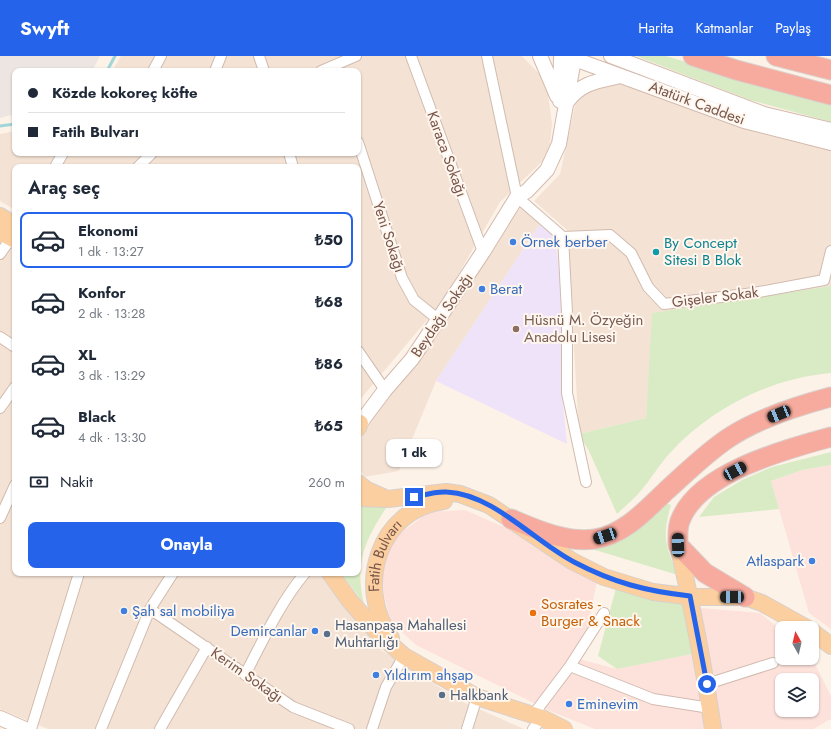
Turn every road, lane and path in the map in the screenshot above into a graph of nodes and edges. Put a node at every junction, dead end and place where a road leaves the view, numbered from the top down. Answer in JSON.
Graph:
{"nodes":[{"id":1,"x":161,"y":56,"type":"edge"},
{"id":2,"x":221,"y":56,"type":"edge"},
{"id":3,"x":259,"y":56,"type":"edge"},
{"id":4,"x":356,"y":56,"type":"edge"},
{"id":5,"x":411,"y":56,"type":"edge"},
{"id":6,"x":488,"y":56,"type":"edge"},
{"id":7,"x":540,"y":56,"type":"edge"},
{"id":8,"x":611,"y":56,"type":"edge"},
{"id":9,"x":693,"y":56,"type":"edge"},
{"id":10,"x":776,"y":56,"type":"edge"},
{"id":11,"x":569,"y":57,"type":"edge"},
{"id":12,"x":332,"y":64,"type":"edge"},
{"id":13,"x":155,"y":68,"type":"edge"},
{"id":14,"x":216,"y":68,"type":"edge"},
{"id":15,"x":263,"y":68,"type":"edge"},
{"id":16,"x":831,"y":70,"type":"edge"},
{"id":17,"x":621,"y":76,"type":"junction"},
{"id":18,"x":831,"y":95,"type":"edge"},
{"id":19,"x":563,"y":102,"type":"junction"},
{"id":20,"x":831,"y":130,"type":"edge"},
{"id":21,"x":831,"y":143,"type":"edge"},
{"id":22,"x":361,"y":151,"type":"edge"},
{"id":23,"x":149,"y":156,"type":"edge"},
{"id":24,"x":141,"y":164,"type":"edge"},
{"id":25,"x":517,"y":197,"type":"junction"},
{"id":26,"x":0,"y":216,"type":"edge"},
{"id":27,"x":11,"y":234,"type":"edge"},
{"id":28,"x":563,"y":237,"type":"junction"},
{"id":29,"x":831,"y":251,"type":"edge"},
{"id":30,"x":483,"y":252,"type":"junction"},
{"id":31,"x":0,"y":254,"type":"edge"},
{"id":32,"x":439,"y":320,"type":"junction"},
{"id":33,"x":0,"y":337,"type":"edge"},
{"id":34,"x":12,"y":345,"type":"edge"},
{"id":35,"x":361,"y":355,"type":"edge"},
{"id":36,"x":385,"y":390,"type":"junction"},
{"id":37,"x":12,"y":391,"type":"edge"},
{"id":38,"x":831,"y":397,"type":"edge"},
{"id":39,"x":0,"y":408,"type":"edge"},
{"id":40,"x":361,"y":423,"type":"edge"},
{"id":41,"x":831,"y":437,"type":"edge"},
{"id":42,"x":586,"y":482,"type":"dead end"},
{"id":43,"x":361,"y":485,"type":"edge"},
{"id":44,"x":12,"y":492,"type":"edge"},
{"id":45,"x":361,"y":498,"type":"edge"},
{"id":46,"x":388,"y":500,"type":"junction"},
{"id":47,"x":489,"y":505,"type":"junction"},
{"id":48,"x":0,"y":518,"type":"edge"},
{"id":49,"x":510,"y":519,"type":"junction"},
{"id":50,"x":678,"y":545,"type":"junction"},
{"id":51,"x":78,"y":576,"type":"edge"},
{"id":52,"x":170,"y":576,"type":"edge"},
{"id":53,"x":303,"y":576,"type":"edge"},
{"id":54,"x":332,"y":576,"type":"edge"},
{"id":55,"x":690,"y":596,"type":"junction"},
{"id":56,"x":745,"y":597,"type":"junction"},
{"id":57,"x":150,"y":609,"type":"junction"},
{"id":58,"x":604,"y":613,"type":"dead end"},
{"id":59,"x":795,"y":621,"type":"edge"},
{"id":60,"x":819,"y":634,"type":"edge"},
{"id":61,"x":819,"y":636,"type":"edge"},
{"id":62,"x":831,"y":641,"type":"edge"},
{"id":63,"x":831,"y":646,"type":"edge"},
{"id":64,"x":207,"y":647,"type":"junction"},
{"id":65,"x":404,"y":656,"type":"junction"},
{"id":66,"x":773,"y":662,"type":"dead end"},
{"id":67,"x":570,"y":666,"type":"junction"},
{"id":68,"x":245,"y":675,"type":"junction"},
{"id":69,"x":707,"y":684,"type":"junction"},
{"id":70,"x":477,"y":697,"type":"junction"},
{"id":71,"x":710,"y":708,"type":"junction"},
{"id":72,"x":0,"y":718,"type":"edge"},
{"id":73,"x":536,"y":721,"type":"edge"},
{"id":74,"x":24,"y":729,"type":"edge"},
{"id":75,"x":31,"y":729,"type":"edge"},
{"id":76,"x":100,"y":729,"type":"edge"},
{"id":77,"x":160,"y":729,"type":"edge"},
{"id":78,"x":349,"y":729,"type":"edge"},
{"id":79,"x":372,"y":729,"type":"edge"},
{"id":80,"x":467,"y":729,"type":"edge"},
{"id":81,"x":564,"y":729,"type":"edge"},
{"id":82,"x":713,"y":729,"type":"edge"}],
"edges":[{"from":1,"to":13,"type":"street"},
{"from":2,"to":14,"type":"street"},
{"from":3,"to":15,"type":"street"},
{"from":4,"to":12,"type":"street"},
{"from":5,"to":30,"type":"street","name":"Karaca Sokağı"},
{"from":6,"to":25,"type":"street"},
{"from":7,"to":19,"type":"main road"},
{"from":8,"to":20,"type":"main road","name":"Atatürk Caddesi"},
{"from":9,"to":18,"type":"highway"},
{"from":10,"to":16,"type":"highway"},
{"from":11,"to":17,"type":"main road","name":"Atatürk Caddesi"},
{"from":11,"to":19,"type":"main road"},
{"from":17,"to":19,"type":"main road"},
{"from":17,"to":21,"type":"main road","name":"Atatürk Caddesi"},
{"from":19,"to":25,"type":"main road","name":"Beydağı Sokağı"},
{"from":22,"to":32,"type":"street","name":"Yeni Sokağı"},
{"from":23,"to":24,"type":"street"},
{"from":25,"to":28,"type":"street"},
{"from":25,"to":30,"type":"main road","name":"Beydağı Sokağı"},
{"from":26,"to":27,"type":"main road"},
{"from":27,"to":31,"type":"street"},
{"from":28,"to":29,"type":"street","name":"Gişeler Sokak"},
{"from":28,"to":42,"type":"street"},
{"from":30,"to":32,"type":"main road","name":"Beydağı Sokağı"},
{"from":32,"to":36,"type":"main road","name":"Beydağı Sokağı"},
{"from":33,"to":34,"type":"street"},
{"from":35,"to":36,"type":"street"},
{"from":36,"to":40,"type":"main road","name":"Beydağı Sokağı"},
{"from":37,"to":39,"type":"street"},
{"from":38,"to":49,"type":"highway"},
{"from":41,"to":50,"type":"highway"},
{"from":43,"to":46,"type":"main road"},
{"from":44,"to":48,"type":"street"},
{"from":45,"to":46,"type":"main road","name":"Fatih Bulvarı"},
{"from":46,"to":47,"type":"main road","name":"Fatih Bulvarı"},
{"from":47,"to":49,"type":"main road","name":"Fatih Bulvarı"},
{"from":47,"to":65,"type":"main road","name":"Fatih Bulvarı"},
{"from":49,"to":55,"type":"main road","name":"Fatih Bulvarı"},
{"from":50,"to":55,"type":"main road"},
{"from":50,"to":56,"type":"highway"},
{"from":51,"to":75,"type":"street"},
{"from":52,"to":57,"type":"street"},
{"from":53,"to":68,"type":"street"},
{"from":54,"to":65,"type":"main road","name":"Fatih Bulvarı"},
{"from":55,"to":56,"type":"main road","name":"Fatih Bulvarı"},
{"from":55,"to":69,"type":"main road"},
{"from":56,"to":59,"type":"main road","name":"Fatih Bulvarı"},
{"from":57,"to":64,"type":"street","name":"Kerim Sokağı"},
{"from":57,"to":76,"type":"street"},
{"from":58,"to":67,"type":"street"},
{"from":60,"to":62,"type":"main road","name":"Fatih Bulvarı"},
{"from":61,"to":63,"type":"main road"},
{"from":64,"to":68,"type":"street","name":"Kerim Sokağı"},
{"from":64,"to":77,"type":"street"},
{"from":65,"to":70,"type":"main road","name":"Fatih Bulvarı"},
{"from":65,"to":79,"type":"street"},
{"from":66,"to":69,"type":"street"},
{"from":67,"to":71,"type":"street"},
{"from":67,"to":73,"type":"street"},
{"from":68,"to":78,"type":"street","name":"Kerim Sokağı"},
{"from":69,"to":71,"type":"main road"},
{"from":70,"to":73,"type":"main road","name":"Fatih Bulvarı"},
{"from":70,"to":80,"type":"street"},
{"from":71,"to":82,"type":"main road"},
{"from":72,"to":74,"type":"main road"},
{"from":73,"to":81,"type":"main road","name":"Fatih Bulvarı"}]}
